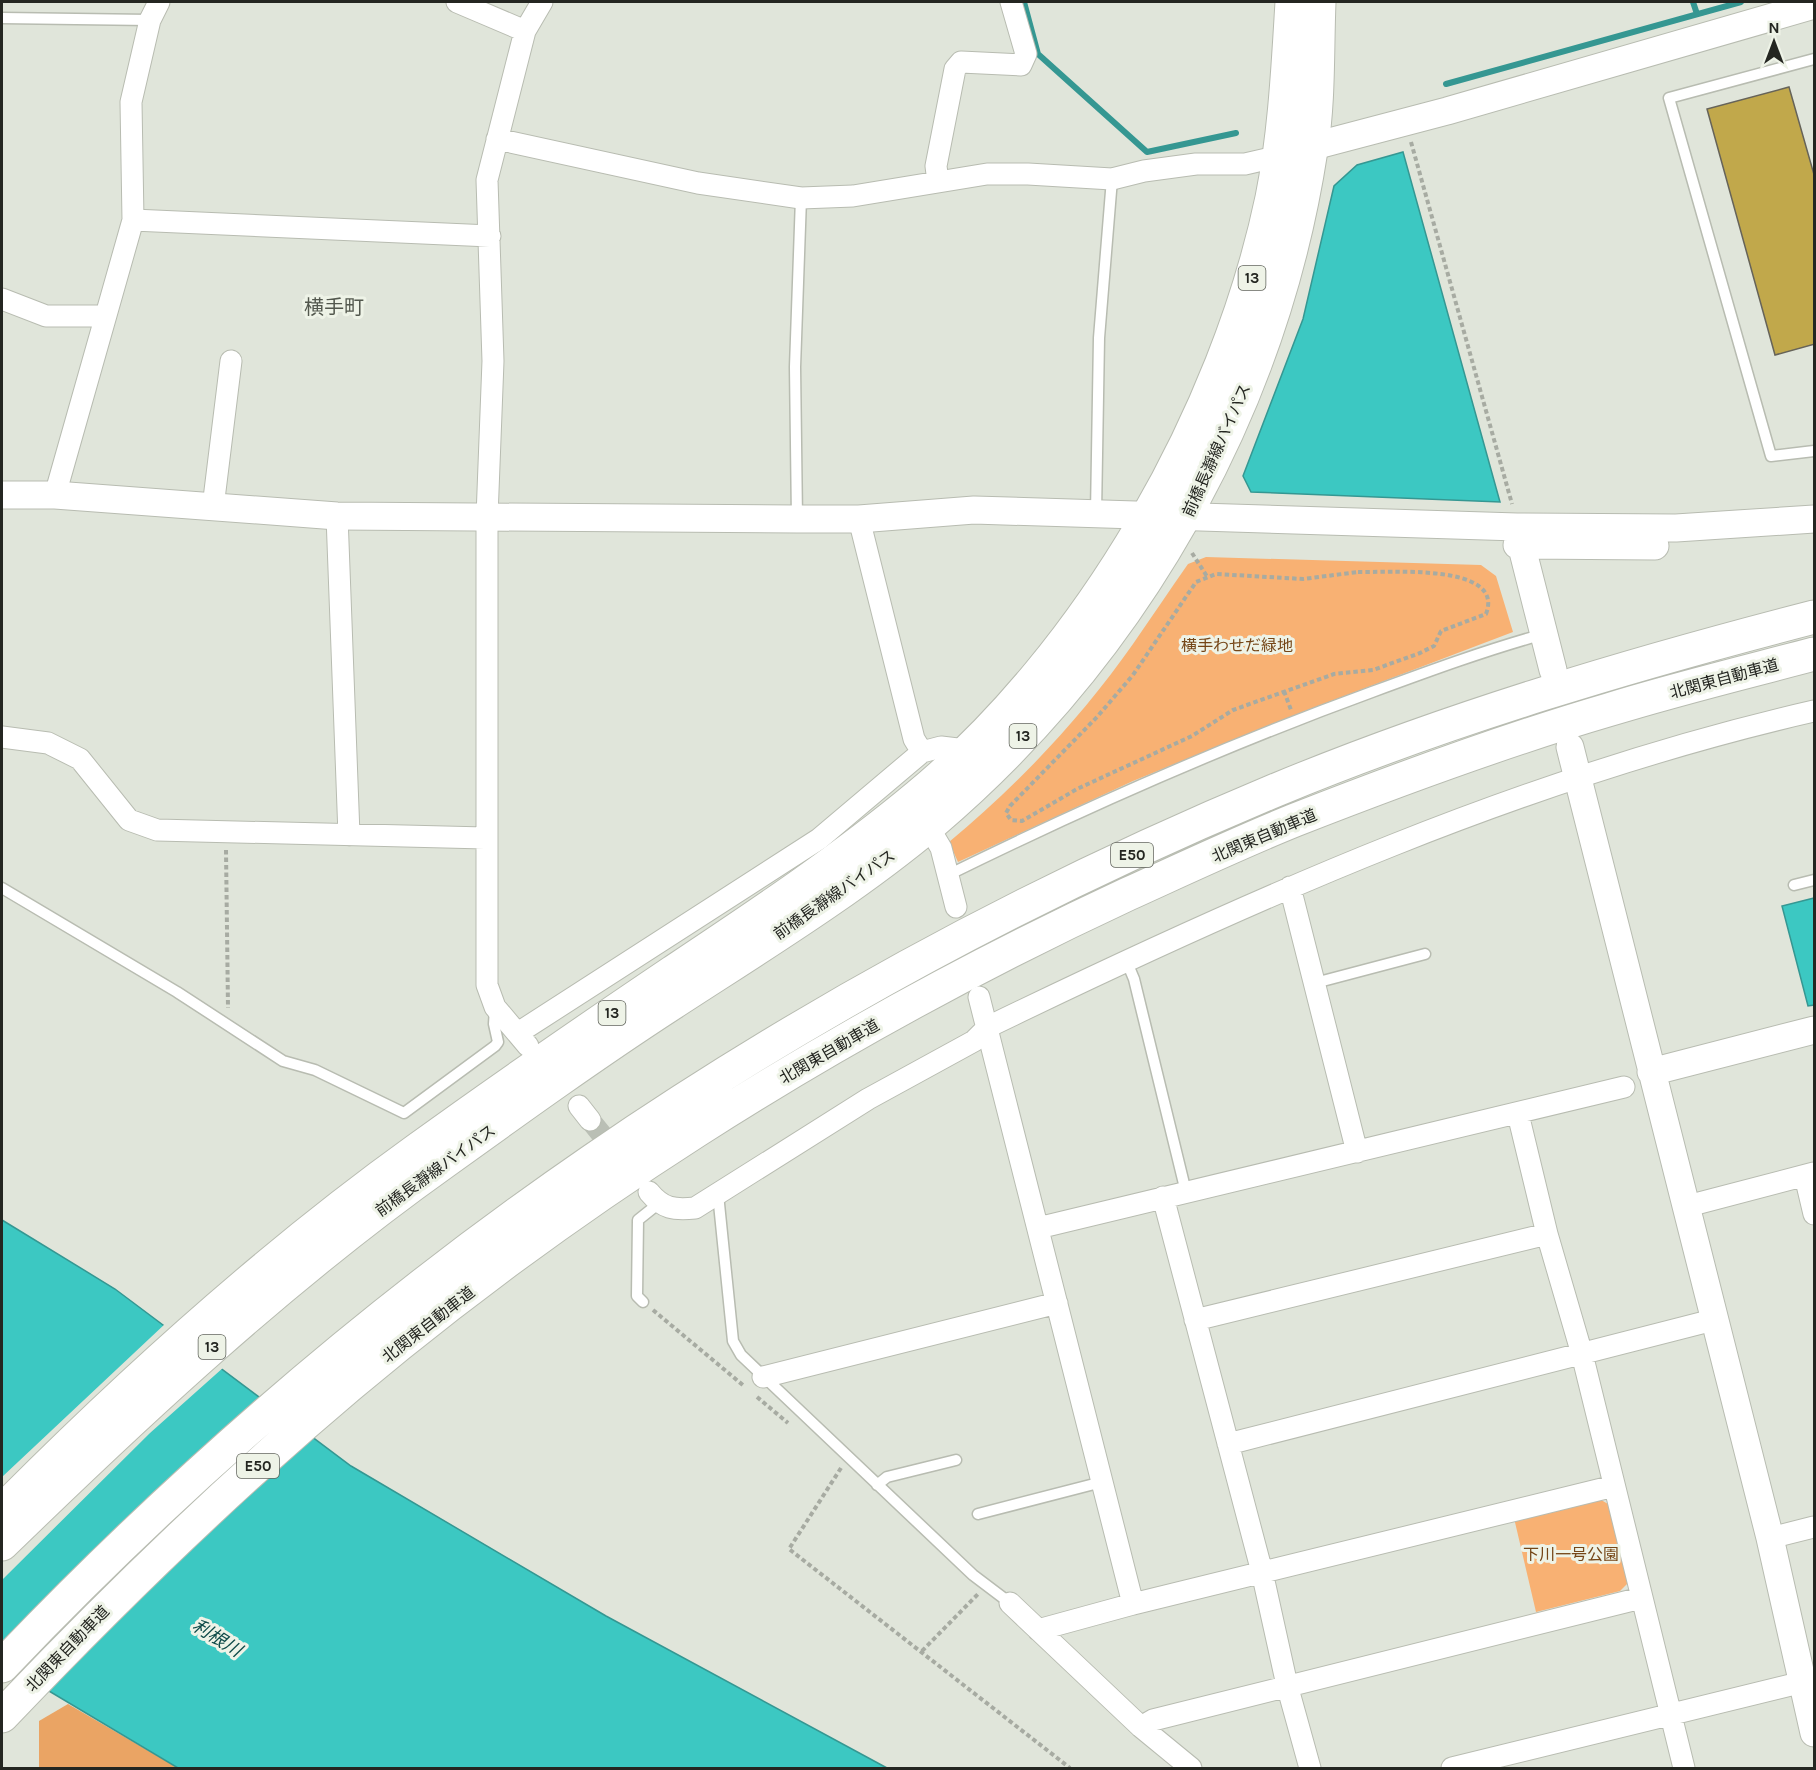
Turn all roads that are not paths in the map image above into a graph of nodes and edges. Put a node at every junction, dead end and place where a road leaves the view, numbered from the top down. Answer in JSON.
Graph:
{"nodes":[{"id":1,"x":457,"y":2,"type":"edge"},
{"id":2,"x":542,"y":2,"type":"edge"},
{"id":3,"x":1011,"y":2,"type":"edge"},
{"id":4,"x":1292,"y":2,"type":"edge"},
{"id":5,"x":1319,"y":2,"type":"edge"},
{"id":6,"x":1815,"y":5,"type":"edge"},
{"id":7,"x":154,"y":11,"type":"edge"},
{"id":8,"x":2,"y":18,"type":"edge"},
{"id":9,"x":525,"y":31,"type":"junction"},
{"id":10,"x":1815,"y":59,"type":"edge"},
{"id":11,"x":496,"y":140,"type":"junction"},
{"id":12,"x":1312,"y":146,"type":"junction"},
{"id":13,"x":1280,"y":156,"type":"junction"},
{"id":14,"x":1112,"y":179,"type":"junction"},
{"id":15,"x":938,"y":182,"type":"junction"},
{"id":16,"x":801,"y":198,"type":"junction"},
{"id":17,"x":133,"y":220,"type":"junction"},
{"id":18,"x":490,"y":236,"type":"junction"},
{"id":19,"x":2,"y":299,"type":"edge"},
{"id":20,"x":105,"y":316,"type":"junction"},
{"id":21,"x":231,"y":361,"type":"dead end"},
{"id":22,"x":1815,"y":451,"type":"edge"},
{"id":23,"x":2,"y":495,"type":"edge"},
{"id":24,"x":55,"y":495,"type":"junction"},
{"id":25,"x":213,"y":507,"type":"junction"},
{"id":26,"x":1096,"y":513,"type":"junction"},
{"id":27,"x":337,"y":516,"type":"junction"},
{"id":28,"x":487,"y":517,"type":"junction"},
{"id":29,"x":797,"y":519,"type":"junction"},
{"id":30,"x":859,"y":519,"type":"junction"},
{"id":31,"x":1815,"y":519,"type":"edge"},
{"id":32,"x":1143,"y":523,"type":"junction"},
{"id":33,"x":1517,"y":529,"type":"junction"},
{"id":34,"x":1184,"y":533,"type":"junction"},
{"id":35,"x":1815,"y":533,"type":"edge"},
{"id":36,"x":1815,"y":617,"type":"edge"},
{"id":37,"x":1544,"y":634,"type":"junction"},
{"id":38,"x":1815,"y":654,"type":"edge"},
{"id":39,"x":1552,"y":670,"type":"dead end"},
{"id":40,"x":1815,"y":711,"type":"edge"},
{"id":41,"x":2,"y":737,"type":"edge"},
{"id":42,"x":1570,"y":747,"type":"dead end"},
{"id":43,"x":966,"y":750,"type":"junction"},
{"id":44,"x":922,"y":752,"type":"junction"},
{"id":45,"x":1579,"y":778,"type":"junction"},
{"id":46,"x":928,"y":826,"type":"junction"},
{"id":47,"x":349,"y":835,"type":"junction"},
{"id":48,"x":485,"y":838,"type":"junction"},
{"id":49,"x":948,"y":875,"type":"junction"},
{"id":50,"x":1815,"y":880,"type":"edge"},
{"id":51,"x":1794,"y":885,"type":"dead end"},
{"id":52,"x":1290,"y":887,"type":"junction"},
{"id":53,"x":2,"y":888,"type":"edge"},
{"id":54,"x":956,"y":907,"type":"dead end"},
{"id":55,"x":1425,"y":954,"type":"dead end"},
{"id":56,"x":1126,"y":960,"type":"junction"},
{"id":57,"x":1315,"y":983,"type":"junction"},
{"id":58,"x":979,"y":997,"type":"dead end"},
{"id":59,"x":495,"y":1007,"type":"junction"},
{"id":60,"x":988,"y":1027,"type":"junction"},
{"id":61,"x":1815,"y":1030,"type":"edge"},
{"id":62,"x":1651,"y":1072,"type":"junction"},
{"id":63,"x":1624,"y":1087,"type":"dead end"},
{"id":64,"x":1518,"y":1114,"type":"junction"},
{"id":65,"x":1357,"y":1152,"type":"junction"},
{"id":66,"x":426,"y":1159,"type":"junction"},
{"id":67,"x":1810,"y":1174,"type":"edge"},
{"id":68,"x":1186,"y":1192,"type":"junction"},
{"id":69,"x":718,"y":1194,"type":"junction"},
{"id":70,"x":1163,"y":1197,"type":"junction"},
{"id":71,"x":653,"y":1198,"type":"joint"},
{"id":72,"x":1684,"y":1208,"type":"junction"},
{"id":73,"x":1815,"y":1214,"type":"edge"},
{"id":74,"x":1038,"y":1228,"type":"junction"},
{"id":75,"x":1547,"y":1234,"type":"junction"},
{"id":76,"x":643,"y":1302,"type":"dead end"},
{"id":77,"x":1057,"y":1303,"type":"junction"},
{"id":78,"x":1195,"y":1320,"type":"junction"},
{"id":79,"x":1713,"y":1320,"type":"junction"},
{"id":80,"x":1582,"y":1354,"type":"junction"},
{"id":81,"x":763,"y":1377,"type":"junction"},
{"id":82,"x":1228,"y":1444,"type":"junction"},
{"id":83,"x":956,"y":1460,"type":"dead end"},
{"id":84,"x":1102,"y":1482,"type":"junction"},
{"id":85,"x":877,"y":1485,"type":"junction"},
{"id":86,"x":1614,"y":1486,"type":"junction"},
{"id":87,"x":2,"y":1511,"type":"edge"},
{"id":88,"x":978,"y":1514,"type":"dead end"},
{"id":89,"x":1815,"y":1527,"type":"edge"},
{"id":90,"x":1770,"y":1538,"type":"junction"},
{"id":91,"x":2,"y":1544,"type":"edge"},
{"id":92,"x":1262,"y":1572,"type":"junction"},
{"id":93,"x":1641,"y":1598,"type":"junction"},
{"id":94,"x":1010,"y":1603,"type":"joint"},
{"id":95,"x":1133,"y":1604,"type":"junction"},
{"id":96,"x":1038,"y":1630,"type":"junction"},
{"id":97,"x":2,"y":1666,"type":"edge"},
{"id":98,"x":1803,"y":1682,"type":"junction"},
{"id":99,"x":1287,"y":1685,"type":"junction"},
{"id":100,"x":1670,"y":1713,"type":"junction"},
{"id":101,"x":2,"y":1716,"type":"edge"},
{"id":102,"x":1142,"y":1727,"type":"junction"},
{"id":103,"x":1815,"y":1733,"type":"edge"},
{"id":104,"x":1191,"y":1768,"type":"edge"},
{"id":105,"x":1310,"y":1768,"type":"edge"},
{"id":106,"x":1452,"y":1768,"type":"edge"},
{"id":107,"x":1684,"y":1768,"type":"edge"}],
"edges":[{"from":1,"to":9,"type":"street"},
{"from":2,"to":9,"type":"street"},
{"from":3,"to":15,"type":"street"},
{"from":4,"to":13,"type":"main road","name":"前橋長瀞線バイパス","number":"13"},
{"from":5,"to":12,"type":"main road","name":"前橋長瀞線バイパス","number":"13"},
{"from":6,"to":12,"type":"street"},
{"from":7,"to":8,"type":"lane"},
{"from":7,"to":17,"type":"street"},
{"from":9,"to":11,"type":"street"},
{"from":10,"to":22,"type":"lane"},
{"from":11,"to":16,"type":"street"},
{"from":11,"to":18,"type":"street"},
{"from":12,"to":13,"type":"street"},
{"from":12,"to":34,"type":"main road","name":"前橋長瀞線バイパス","number":"13"},
{"from":13,"to":14,"type":"street"},
{"from":13,"to":32,"type":"main road","name":"前橋長瀞線バイパス","number":"13"},
{"from":14,"to":15,"type":"street"},
{"from":14,"to":26,"type":"lane"},
{"from":15,"to":16,"type":"street"},
{"from":16,"to":29,"type":"lane"},
{"from":17,"to":18,"type":"street"},
{"from":17,"to":20,"type":"street"},
{"from":18,"to":28,"type":"street"},
{"from":19,"to":20,"type":"street"},
{"from":20,"to":24,"type":"street"},
{"from":21,"to":25,"type":"street"},
{"from":23,"to":24,"type":"street"},
{"from":24,"to":25,"type":"street"},
{"from":25,"to":27,"type":"street"},
{"from":26,"to":30,"type":"street"},
{"from":26,"to":32,"type":"street"},
{"from":27,"to":28,"type":"street"},
{"from":27,"to":47,"type":"street"},
{"from":28,"to":29,"type":"street"},
{"from":28,"to":48,"type":"street"},
{"from":29,"to":30,"type":"street"},
{"from":30,"to":32,"type":"street"},
{"from":30,"to":44,"type":"street"},
{"from":31,"to":33,"type":"street"},
{"from":32,"to":34,"type":"street"},
{"from":32,"to":43,"type":"main road","name":"前橋長瀞線バイパス","number":"13"},
{"from":33,"to":34,"type":"street"},
{"from":33,"to":35,"type":"street"},
{"from":33,"to":37,"type":"street"},
{"from":34,"to":46,"type":"main road","name":"前橋長瀞線バイパス","number":"13"},
{"from":36,"to":97,"type":"main road","number":"E50"},
{"from":37,"to":39,"type":"street"},
{"from":37,"to":49,"type":"lane"},
{"from":38,"to":101,"type":"main road","name":"北関東自動車道","number":"E50"},
{"from":40,"to":45,"type":"street"},
{"from":41,"to":47,"type":"street"},
{"from":42,"to":45,"type":"street"},
{"from":43,"to":44,"type":"street"},
{"from":43,"to":66,"type":"main road","name":"前橋長瀞線バイパス","number":"13"},
{"from":44,"to":59,"type":"street"},
{"from":45,"to":52,"type":"street"},
{"from":45,"to":62,"type":"street"},
{"from":46,"to":49,"type":"street"},
{"from":46,"to":66,"type":"main road","name":"前橋長瀞線バイパス","number":"13"},
{"from":47,"to":48,"type":"street"},
{"from":48,"to":59,"type":"street"},
{"from":49,"to":54,"type":"street"},
{"from":50,"to":51,"type":"lane"},
{"from":52,"to":56,"type":"street"},
{"from":52,"to":57,"type":"street"},
{"from":53,"to":59,"type":"lane"},
{"from":55,"to":57,"type":"lane"},
{"from":56,"to":60,"type":"street"},
{"from":56,"to":68,"type":"lane"},
{"from":57,"to":65,"type":"street"},
{"from":58,"to":60,"type":"street"},
{"from":60,"to":69,"type":"street"},
{"from":60,"to":74,"type":"street"},
{"from":61,"to":62,"type":"street"},
{"from":62,"to":72,"type":"street"},
{"from":63,"to":64,"type":"street"},
{"from":64,"to":65,"type":"street"},
{"from":64,"to":75,"type":"street"},
{"from":65,"to":68,"type":"street"},
{"from":66,"to":87,"type":"main road","name":"前橋長瀞線バイパス","number":"13"},
{"from":66,"to":91,"type":"main road","name":"前橋長瀞線バイパス","number":"13"},
{"from":67,"to":72,"type":"street"},
{"from":67,"to":73,"type":"street"},
{"from":68,"to":70,"type":"street"},
{"from":69,"to":71,"type":"street"},
{"from":69,"to":81,"type":"lane"},
{"from":70,"to":74,"type":"street"},
{"from":70,"to":78,"type":"street"},
{"from":71,"to":76,"type":"lane"},
{"from":72,"to":79,"type":"street"},
{"from":74,"to":77,"type":"street"},
{"from":75,"to":78,"type":"street"},
{"from":75,"to":80,"type":"street"},
{"from":77,"to":81,"type":"street"},
{"from":77,"to":84,"type":"street"},
{"from":78,"to":82,"type":"street"},
{"from":79,"to":80,"type":"street"},
{"from":79,"to":90,"type":"street"},
{"from":80,"to":82,"type":"street"},
{"from":80,"to":86,"type":"street"},
{"from":81,"to":85,"type":"lane"},
{"from":82,"to":92,"type":"street"},
{"from":83,"to":85,"type":"lane"},
{"from":84,"to":88,"type":"lane"},
{"from":84,"to":95,"type":"street"},
{"from":85,"to":94,"type":"lane"},
{"from":86,"to":92,"type":"street"},
{"from":86,"to":93,"type":"street"},
{"from":89,"to":90,"type":"street"},
{"from":90,"to":98,"type":"street"},
{"from":92,"to":95,"type":"street"},
{"from":92,"to":99,"type":"street"},
{"from":93,"to":99,"type":"street"},
{"from":93,"to":100,"type":"street"},
{"from":94,"to":96,"type":"street"},
{"from":95,"to":96,"type":"street"},
{"from":96,"to":102,"type":"street"},
{"from":98,"to":100,"type":"street"},
{"from":98,"to":103,"type":"street"},
{"from":99,"to":102,"type":"street"},
{"from":99,"to":105,"type":"street"},
{"from":100,"to":106,"type":"street"},
{"from":100,"to":107,"type":"street"},
{"from":102,"to":104,"type":"street"}]}
